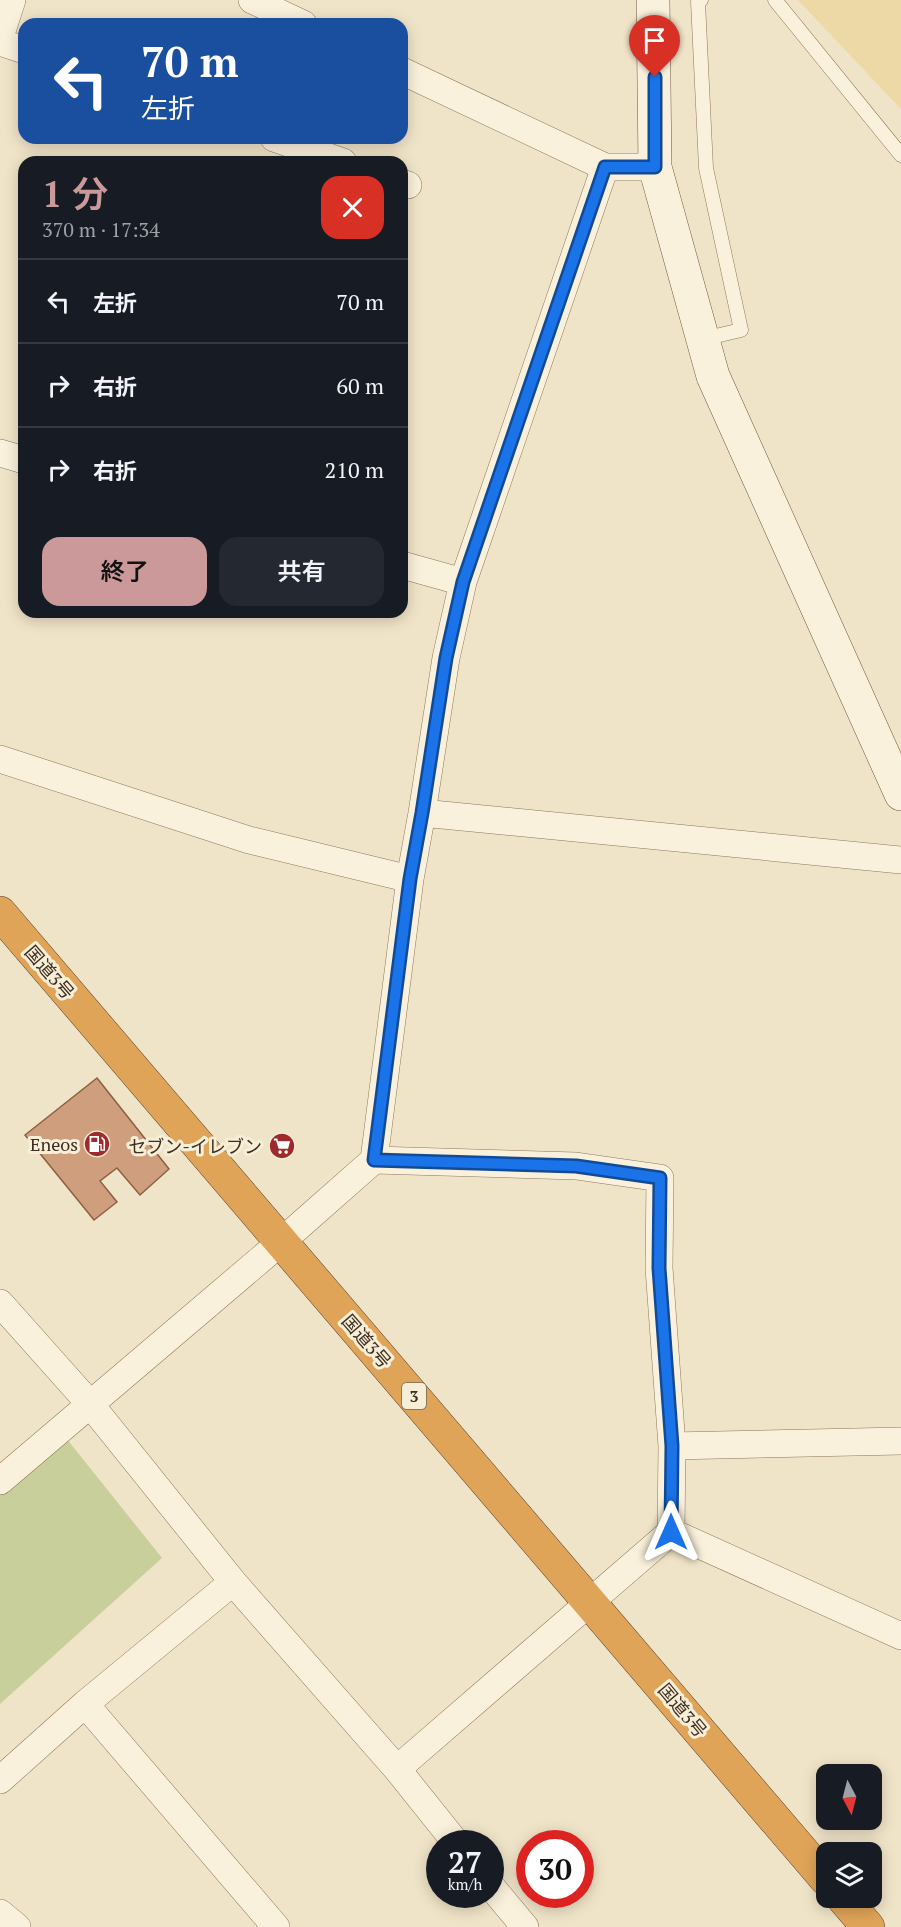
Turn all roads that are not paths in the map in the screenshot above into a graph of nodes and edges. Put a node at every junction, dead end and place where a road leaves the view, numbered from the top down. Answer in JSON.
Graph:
{"nodes":[{"id":1,"x":12,"y":0,"type":"edge"},
{"id":2,"x":252,"y":0,"type":"edge"},
{"id":3,"x":653,"y":0,"type":"edge"},
{"id":4,"x":701,"y":0,"type":"edge"},
{"id":5,"x":775,"y":0,"type":"edge"},
{"id":6,"x":290,"y":18,"type":"edge"},
{"id":7,"x":0,"y":40,"type":"edge"},
{"id":8,"x":18,"y":48,"type":"edge"},
{"id":9,"x":408,"y":74,"type":"edge"},
{"id":10,"x":291,"y":144,"type":"edge"},
{"id":11,"x":901,"y":155,"type":"edge"},
{"id":12,"x":326,"y":156,"type":"edge"},
{"id":13,"x":605,"y":167,"type":"junction"},
{"id":14,"x":655,"y":167,"type":"junction"},
{"id":15,"x":703,"y":339,"type":"junction"},
{"id":16,"x":0,"y":453,"type":"edge"},
{"id":17,"x":18,"y":458,"type":"edge"},
{"id":18,"x":408,"y":567,"type":"edge"},
{"id":19,"x":463,"y":582,"type":"junction"},
{"id":20,"x":0,"y":759,"type":"edge"},
{"id":21,"x":901,"y":794,"type":"edge"},
{"id":22,"x":422,"y":813,"type":"junction"},
{"id":23,"x":901,"y":860,"type":"edge"},
{"id":24,"x":410,"y":879,"type":"junction"},
{"id":25,"x":0,"y":913,"type":"edge"},
{"id":26,"x":374,"y":1160,"type":"junction"},
{"id":27,"x":281,"y":1242,"type":"junction"},
{"id":28,"x":0,"y":1303,"type":"edge"},
{"id":29,"x":90,"y":1404,"type":"junction"},
{"id":30,"x":901,"y":1441,"type":"edge"},
{"id":31,"x":672,"y":1446,"type":"junction"},
{"id":32,"x":0,"y":1481,"type":"edge"},
{"id":33,"x":671,"y":1532,"type":"junction"},
{"id":34,"x":233,"y":1582,"type":"junction"},
{"id":35,"x":590,"y":1601,"type":"junction"},
{"id":36,"x":901,"y":1636,"type":"edge"},
{"id":37,"x":85,"y":1704,"type":"junction"},
{"id":38,"x":397,"y":1770,"type":"junction"},
{"id":39,"x":0,"y":1780,"type":"edge"},
{"id":40,"x":446,"y":1830,"type":"edge"},
{"id":41,"x":816,"y":1867,"type":"edge"},
{"id":42,"x":504,"y":1902,"type":"edge"},
{"id":43,"x":852,"y":1908,"type":"edge"},
{"id":44,"x":0,"y":1912,"type":"edge"},
{"id":45,"x":17,"y":1927,"type":"edge"},
{"id":46,"x":276,"y":1927,"type":"edge"},
{"id":47,"x":525,"y":1927,"type":"edge"},
{"id":48,"x":868,"y":1927,"type":"edge"}],
"edges":[{"from":1,"to":7,"type":"street"},
{"from":2,"to":6,"type":"street"},
{"from":3,"to":14,"type":"street"},
{"from":4,"to":15,"type":"lane"},
{"from":5,"to":11,"type":"lane"},
{"from":7,"to":8,"type":"street"},
{"from":9,"to":13,"type":"street"},
{"from":10,"to":12,"type":"street"},
{"from":13,"to":14,"type":"street"},
{"from":13,"to":19,"type":"street"},
{"from":14,"to":15,"type":"street"},
{"from":15,"to":21,"type":"street"},
{"from":16,"to":17,"type":"street"},
{"from":18,"to":19,"type":"street"},
{"from":19,"to":22,"type":"street"},
{"from":20,"to":24,"type":"street"},
{"from":22,"to":23,"type":"street"},
{"from":22,"to":24,"type":"street"},
{"from":24,"to":26,"type":"street"},
{"from":25,"to":27,"type":"highway","name":"国道3号","number":"3"},
{"from":26,"to":27,"type":"street"},
{"from":26,"to":31,"type":"street"},
{"from":27,"to":29,"type":"street"},
{"from":27,"to":35,"type":"highway","name":"国道3号","number":"3"},
{"from":28,"to":29,"type":"street"},
{"from":29,"to":32,"type":"street"},
{"from":29,"to":34,"type":"street"},
{"from":30,"to":31,"type":"street"},
{"from":31,"to":33,"type":"street"},
{"from":33,"to":35,"type":"street"},
{"from":33,"to":36,"type":"street"},
{"from":34,"to":37,"type":"street"},
{"from":34,"to":38,"type":"street"},
{"from":35,"to":38,"type":"street"},
{"from":35,"to":41,"type":"highway","name":"国道3号","number":"3"},
{"from":37,"to":39,"type":"street"},
{"from":37,"to":46,"type":"street"},
{"from":38,"to":40,"type":"street"},
{"from":42,"to":47,"type":"street"},
{"from":43,"to":48,"type":"highway"},
{"from":44,"to":45,"type":"street"}]}
